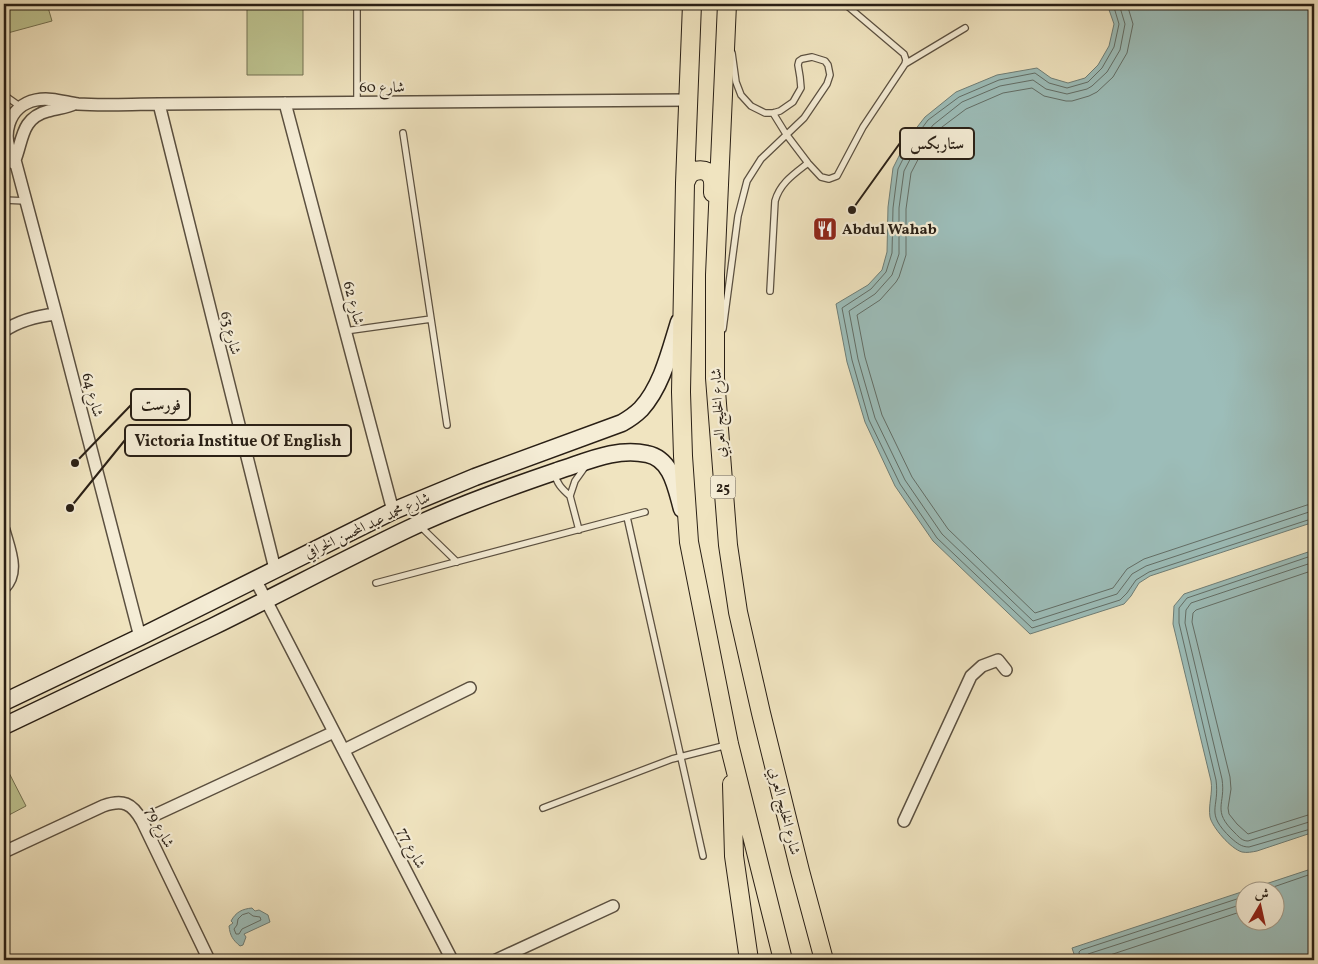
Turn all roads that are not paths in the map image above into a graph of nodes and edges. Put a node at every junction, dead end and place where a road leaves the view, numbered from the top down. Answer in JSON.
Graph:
{"nodes":[{"id":1,"x":357,"y":4,"type":"edge"},
{"id":2,"x":692,"y":4,"type":"edge"},
{"id":3,"x":727,"y":4,"type":"edge"},
{"id":4,"x":845,"y":4,"type":"edge"},
{"id":5,"x":965,"y":28,"type":"dead end"},
{"id":6,"x":726,"y":44,"type":"junction"},
{"id":7,"x":905,"y":64,"type":"junction"},
{"id":8,"x":4,"y":95,"type":"edge"},
{"id":9,"x":688,"y":100,"type":"junction"},
{"id":10,"x":357,"y":102,"type":"junction"},
{"id":11,"x":285,"y":103,"type":"junction"},
{"id":12,"x":76,"y":104,"type":"junction"},
{"id":13,"x":159,"y":104,"type":"junction"},
{"id":14,"x":21,"y":107,"type":"junction"},
{"id":15,"x":773,"y":113,"type":"junction"},
{"id":16,"x":403,"y":133,"type":"dead end"},
{"id":17,"x":786,"y":134,"type":"junction"},
{"id":18,"x":12,"y":163,"type":"edge"},
{"id":19,"x":808,"y":163,"type":"junction"},
{"id":20,"x":685,"y":183,"type":"junction"},
{"id":21,"x":4,"y":200,"type":"edge"},
{"id":22,"x":26,"y":201,"type":"junction"},
{"id":23,"x":715,"y":275,"type":"junction"},
{"id":24,"x":770,"y":291,"type":"dead end"},
{"id":25,"x":56,"y":314,"type":"junction"},
{"id":26,"x":682,"y":314,"type":"junction"},
{"id":27,"x":431,"y":319,"type":"junction"},
{"id":28,"x":4,"y":331,"type":"edge"},
{"id":29,"x":345,"y":331,"type":"junction"},
{"id":30,"x":714,"y":378,"type":"junction"},
{"id":31,"x":448,"y":425,"type":"dead end"},
{"id":32,"x":531,"y":456,"type":"junction"},
{"id":33,"x":592,"y":460,"type":"junction"},
{"id":34,"x":550,"y":474,"type":"junction"},
{"id":35,"x":570,"y":496,"type":"junction"},
{"id":36,"x":393,"y":511,"type":"junction"},
{"id":37,"x":645,"y":512,"type":"dead end"},
{"id":38,"x":627,"y":517,"type":"junction"},
{"id":39,"x":418,"y":524,"type":"junction"},
{"id":40,"x":4,"y":530,"type":"edge"},
{"id":41,"x":579,"y":530,"type":"junction"},
{"id":42,"x":689,"y":542,"type":"junction"},
{"id":43,"x":457,"y":562,"type":"junction"},
{"id":44,"x":275,"y":569,"type":"junction"},
{"id":45,"x":255,"y":579,"type":"junction"},
{"id":46,"x":376,"y":583,"type":"dead end"},
{"id":47,"x":4,"y":588,"type":"edge"},
{"id":48,"x":266,"y":600,"type":"junction"},
{"id":49,"x":140,"y":637,"type":"junction"},
{"id":50,"x":1006,"y":670,"type":"dead end"},
{"id":51,"x":470,"y":688,"type":"dead end"},
{"id":52,"x":4,"y":702,"type":"edge"},
{"id":53,"x":4,"y":726,"type":"edge"},
{"id":54,"x":334,"y":732,"type":"junction"},
{"id":55,"x":344,"y":750,"type":"junction"},
{"id":56,"x":731,"y":750,"type":"junction"},
{"id":57,"x":681,"y":757,"type":"junction"},
{"id":58,"x":543,"y":808,"type":"dead end"},
{"id":59,"x":142,"y":821,"type":"junction"},
{"id":60,"x":904,"y":822,"type":"dead end"},
{"id":61,"x":4,"y":852,"type":"edge"},
{"id":62,"x":703,"y":856,"type":"dead end"},
{"id":63,"x":613,"y":906,"type":"dead end"},
{"id":64,"x":208,"y":960,"type":"edge"},
{"id":65,"x":452,"y":960,"type":"edge"},
{"id":66,"x":496,"y":960,"type":"edge"},
{"id":67,"x":749,"y":960,"type":"edge"},
{"id":68,"x":783,"y":960,"type":"edge"},
{"id":69,"x":824,"y":960,"type":"edge"}],
"edges":[{"from":1,"to":10,"type":"lane"},
{"from":2,"to":9,"type":"main road"},
{"from":3,"to":6,"type":"main road","name":"شارع الخليج العربي","number":"25"},
{"from":4,"to":7,"type":"lane"},
{"from":5,"to":7,"type":"lane"},
{"from":6,"to":15,"type":"lane"},
{"from":6,"to":23,"type":"main road","name":"شارع الخليج العربي","number":"25"},
{"from":7,"to":19,"type":"lane"},
{"from":8,"to":14,"type":"lane"},
{"from":9,"to":10,"type":"street","name":"شارع 60"},
{"from":9,"to":20,"type":"main road"},
{"from":10,"to":11,"type":"street","name":"شارع 60"},
{"from":11,"to":13,"type":"street","name":"شارع 60"},
{"from":11,"to":29,"type":"street","name":"شارع 62"},
{"from":12,"to":13,"type":"street","name":"شارع 60"},
{"from":12,"to":14,"type":"street"},
{"from":12,"to":18,"type":"street"},
{"from":13,"to":44,"type":"street","name":"شارع 63"},
{"from":14,"to":18,"type":"street","name":"شارع 64"},
{"from":15,"to":17,"type":"lane"},
{"from":15,"to":17,"type":"lane"},
{"from":16,"to":27,"type":"lane"},
{"from":17,"to":19,"type":"lane"},
{"from":17,"to":30,"type":"lane"},
{"from":18,"to":22,"type":"street","name":"شارع 64"},
{"from":19,"to":24,"type":"lane"},
{"from":20,"to":23,"type":"main road"},
{"from":20,"to":26,"type":"main road"},
{"from":21,"to":22,"type":"lane"},
{"from":22,"to":25,"type":"street","name":"شارع 64"},
{"from":23,"to":30,"type":"main road","name":"شارع الخليج العربي","number":"25"},
{"from":25,"to":28,"type":"street"},
{"from":25,"to":49,"type":"street","name":"شارع 64"},
{"from":26,"to":32,"type":"main road","name":"شارع محمد عبد المحسن الخرافي"},
{"from":26,"to":42,"type":"main road"},
{"from":27,"to":29,"type":"lane"},
{"from":27,"to":31,"type":"lane"},
{"from":29,"to":36,"type":"street","name":"شارع 62"},
{"from":30,"to":69,"type":"main road","name":"شارع الخليج العربي","number":"25"},
{"from":32,"to":34,"type":"main road"},
{"from":32,"to":36,"type":"main road","name":"شارع محمد عبد المحسن الخرافي"},
{"from":33,"to":34,"type":"main road","name":"شارع محمد عبد المحسن الخرافي"},
{"from":33,"to":35,"type":"lane"},
{"from":33,"to":42,"type":"main road","name":"شارع محمد عبد المحسن الخرافي"},
{"from":34,"to":35,"type":"lane"},
{"from":34,"to":39,"type":"main road","name":"شارع محمد عبد المحسن الخرافي"},
{"from":35,"to":41,"type":"lane"},
{"from":36,"to":44,"type":"main road","name":"شارع محمد عبد المحسن الخرافي"},
{"from":37,"to":38,"type":"lane"},
{"from":38,"to":41,"type":"lane"},
{"from":38,"to":57,"type":"lane"},
{"from":39,"to":43,"type":"lane"},
{"from":39,"to":48,"type":"main road","name":"شارع محمد عبد المحسن الخرافي"},
{"from":40,"to":47,"type":"street"},
{"from":41,"to":43,"type":"lane"},
{"from":42,"to":56,"type":"main road"},
{"from":43,"to":46,"type":"lane"},
{"from":44,"to":45,"type":"main road","name":"شارع محمد عبد المحسن الخرافي"},
{"from":45,"to":48,"type":"street","name":"شارع 77"},
{"from":45,"to":49,"type":"main road","name":"شارع محمد عبد المحسن الخرافي"},
{"from":48,"to":53,"type":"main road","name":"شارع محمد عبد المحسن الخرافي"},
{"from":48,"to":54,"type":"street","name":"شارع 77"},
{"from":49,"to":52,"type":"main road","name":"شارع محمد عبد المحسن الخرافي"},
{"from":50,"to":60,"type":"street"},
{"from":51,"to":55,"type":"street"},
{"from":54,"to":55,"type":"street","name":"شارع 77"},
{"from":54,"to":59,"type":"street"},
{"from":55,"to":65,"type":"street","name":"شارع 77"},
{"from":56,"to":57,"type":"lane"},
{"from":56,"to":67,"type":"main road"},
{"from":56,"to":68,"type":"main road"},
{"from":57,"to":58,"type":"lane"},
{"from":57,"to":62,"type":"lane"},
{"from":59,"to":61,"type":"street","name":"شارع 79"},
{"from":59,"to":64,"type":"street","name":"شارع 79"},
{"from":63,"to":66,"type":"street"}]}
